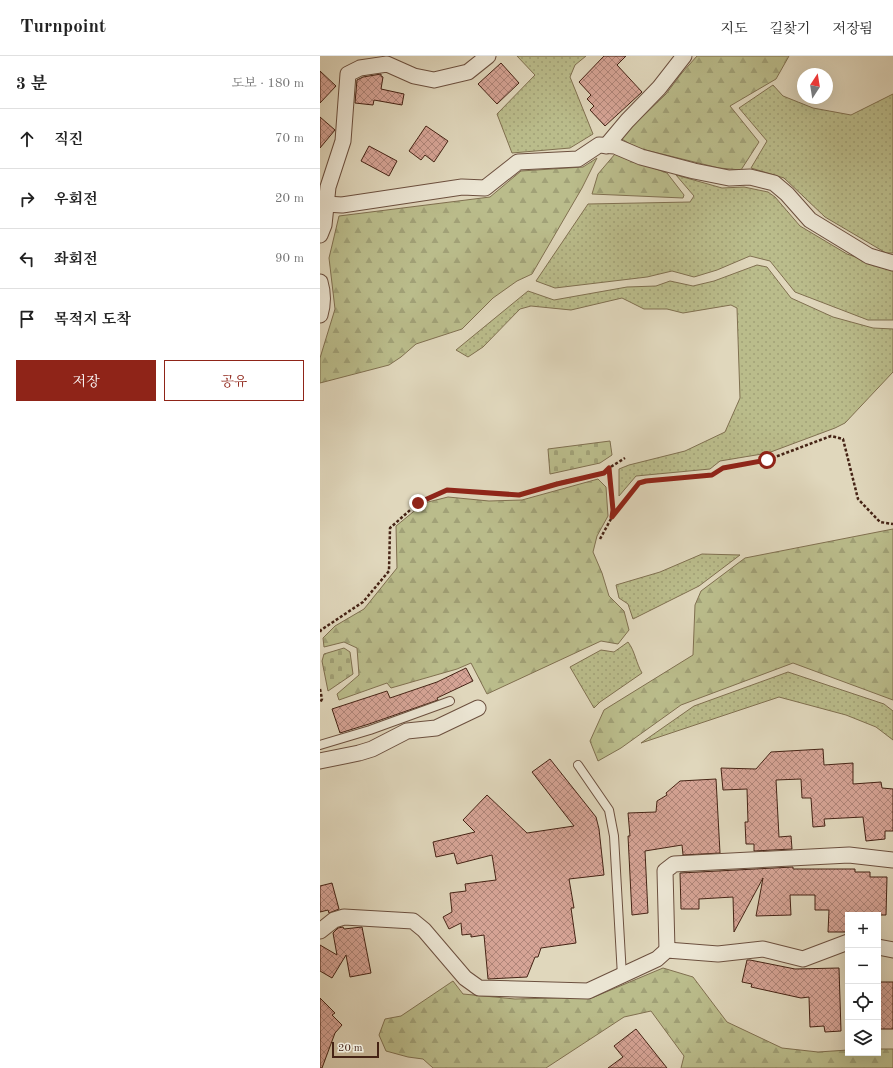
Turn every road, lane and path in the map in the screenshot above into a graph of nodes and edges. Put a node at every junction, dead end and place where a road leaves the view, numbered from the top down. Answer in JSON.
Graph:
{"nodes":[{"id":1,"x":488,"y":56,"type":"edge"},
{"id":2,"x":684,"y":56,"type":"edge"},
{"id":3,"x":606,"y":146,"type":"junction"},
{"id":4,"x":326,"y":204,"type":"junction"},
{"id":5,"x":320,"y":235,"type":"edge"},
{"id":6,"x":893,"y":263,"type":"edge"},
{"id":7,"x":320,"y":282,"type":"edge"},
{"id":8,"x":320,"y":315,"type":"edge"},
{"id":9,"x":625,"y":458,"type":"dead end"},
{"id":10,"x":609,"y":468,"type":"junction"},
{"id":11,"x":612,"y":517,"type":"junction"},
{"id":12,"x":893,"y":524,"type":"edge"},
{"id":13,"x":600,"y":539,"type":"dead end"},
{"id":14,"x":320,"y":632,"type":"edge"},
{"id":15,"x":320,"y":689,"type":"edge"},
{"id":16,"x":450,"y":701,"type":"dead end"},
{"id":17,"x":320,"y":703,"type":"edge"},
{"id":18,"x":478,"y":708,"type":"dead end"},
{"id":19,"x":320,"y":745,"type":"edge"},
{"id":20,"x":320,"y":761,"type":"edge"},
{"id":21,"x":578,"y":765,"type":"dead end"},
{"id":22,"x":893,"y":860,"type":"edge"},
{"id":23,"x":320,"y":931,"type":"edge"},
{"id":24,"x":845,"y":943,"type":"edge"},
{"id":25,"x":881,"y":948,"type":"edge"},
{"id":26,"x":667,"y":950,"type":"junction"},
{"id":27,"x":893,"y":950,"type":"edge"},
{"id":28,"x":622,"y":976,"type":"junction"}],
"edges":[{"from":1,"to":4,"type":"street"},
{"from":2,"to":3,"type":"street"},
{"from":3,"to":4,"type":"street"},
{"from":3,"to":6,"type":"street"},
{"from":4,"to":5,"type":"street"},
{"from":7,"to":8,"type":"street"},
{"from":9,"to":10,"type":"path"},
{"from":10,"to":11,"type":"path"},
{"from":10,"to":14,"type":"path"},
{"from":11,"to":12,"type":"path"},
{"from":11,"to":13,"type":"path"},
{"from":15,"to":17,"type":"path"},
{"from":16,"to":19,"type":"lane"},
{"from":18,"to":20,"type":"street"},
{"from":21,"to":28,"type":"lane"},
{"from":22,"to":26,"type":"street"},
{"from":23,"to":28,"type":"street"},
{"from":24,"to":26,"type":"street"},
{"from":25,"to":27,"type":"street"},
{"from":26,"to":28,"type":"street"}]}
